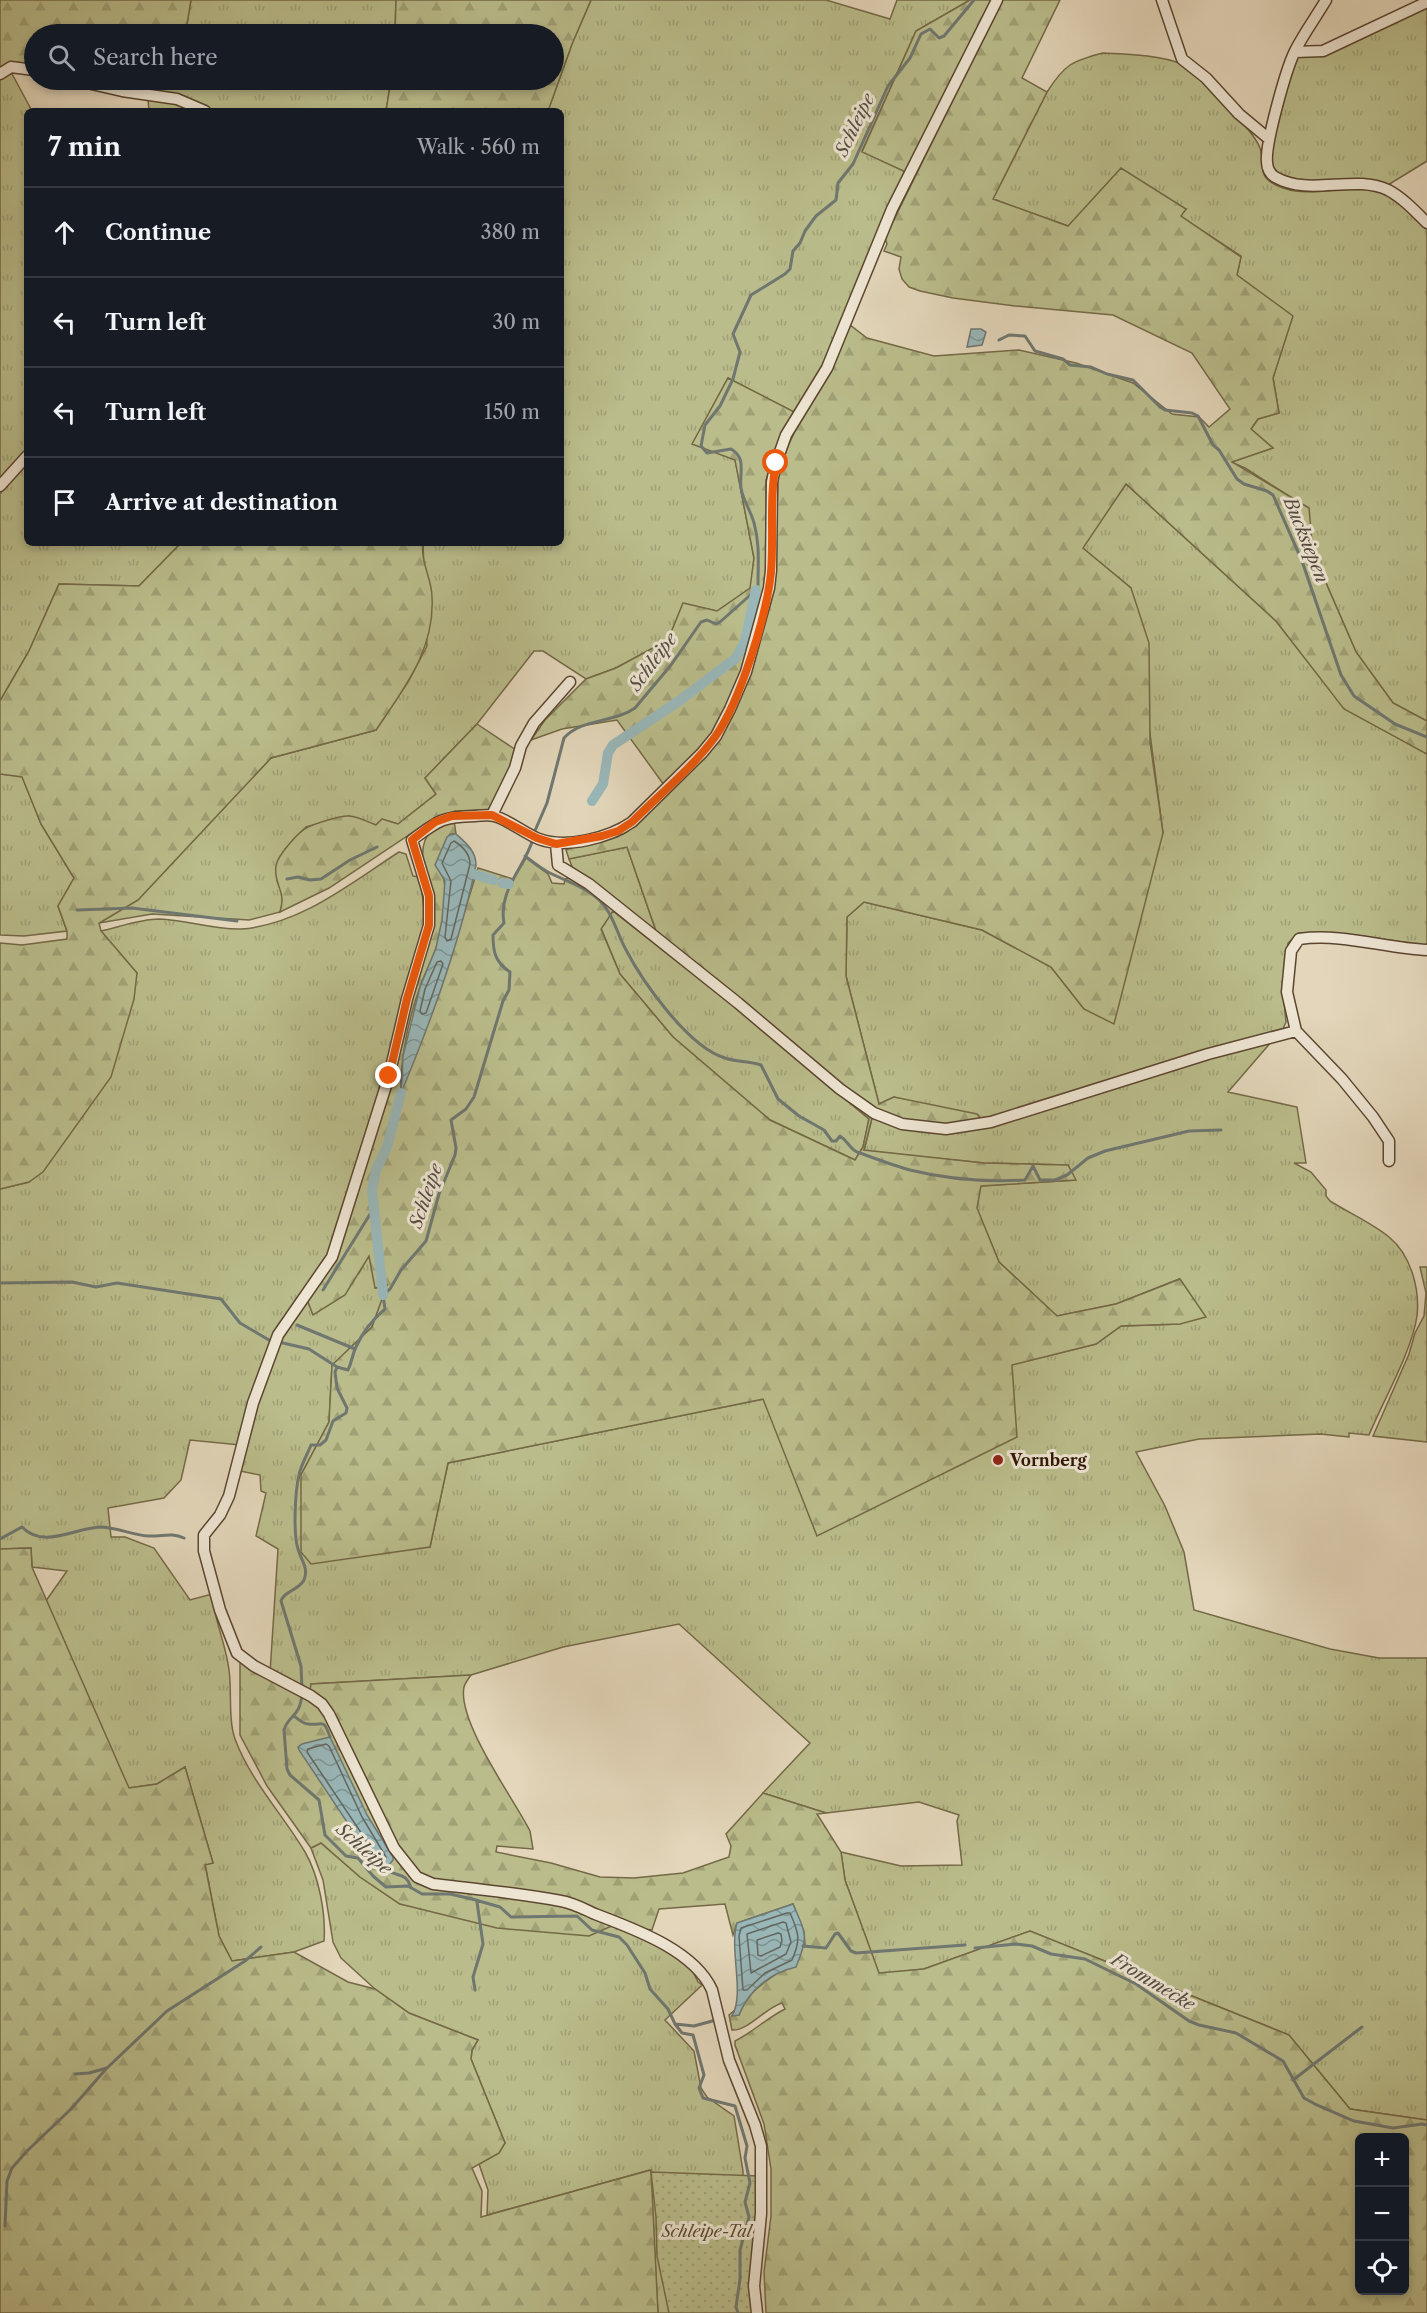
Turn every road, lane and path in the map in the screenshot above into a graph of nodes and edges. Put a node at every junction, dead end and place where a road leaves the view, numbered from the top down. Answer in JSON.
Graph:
{"nodes":[{"id":1,"x":997,"y":0,"type":"edge"},
{"id":2,"x":1162,"y":0,"type":"edge"},
{"id":3,"x":1326,"y":0,"type":"edge"},
{"id":4,"x":1425,"y":3,"type":"dead end"},
{"id":5,"x":1294,"y":52,"type":"junction"},
{"id":6,"x":24,"y":69,"type":"edge"},
{"id":7,"x":0,"y":74,"type":"edge"},
{"id":8,"x":118,"y":90,"type":"edge"},
{"id":9,"x":198,"y":108,"type":"edge"},
{"id":10,"x":1269,"y":139,"type":"junction"},
{"id":11,"x":1427,"y":223,"type":"edge"},
{"id":12,"x":24,"y":459,"type":"edge"},
{"id":13,"x":0,"y":486,"type":"edge"},
{"id":14,"x":570,"y":681,"type":"dead end"},
{"id":15,"x":492,"y":815,"type":"junction"},
{"id":16,"x":556,"y":844,"type":"junction"},
{"id":17,"x":1427,"y":950,"type":"edge"},
{"id":18,"x":1296,"y":1030,"type":"junction"},
{"id":19,"x":1389,"y":1161,"type":"dead end"},
{"id":20,"x":757,"y":2313,"type":"edge"}],
"edges":[{"from":1,"to":16,"type":"street"},
{"from":2,"to":10,"type":"street"},
{"from":3,"to":5,"type":"street"},
{"from":4,"to":5,"type":"street"},
{"from":5,"to":10,"type":"street"},
{"from":6,"to":7,"type":"street"},
{"from":8,"to":9,"type":"street"},
{"from":10,"to":11,"type":"street"},
{"from":12,"to":13,"type":"street"},
{"from":14,"to":15,"type":"street"},
{"from":15,"to":16,"type":"street"},
{"from":15,"to":20,"type":"street"},
{"from":16,"to":18,"type":"street"},
{"from":17,"to":18,"type":"street"},
{"from":18,"to":19,"type":"street"}]}
